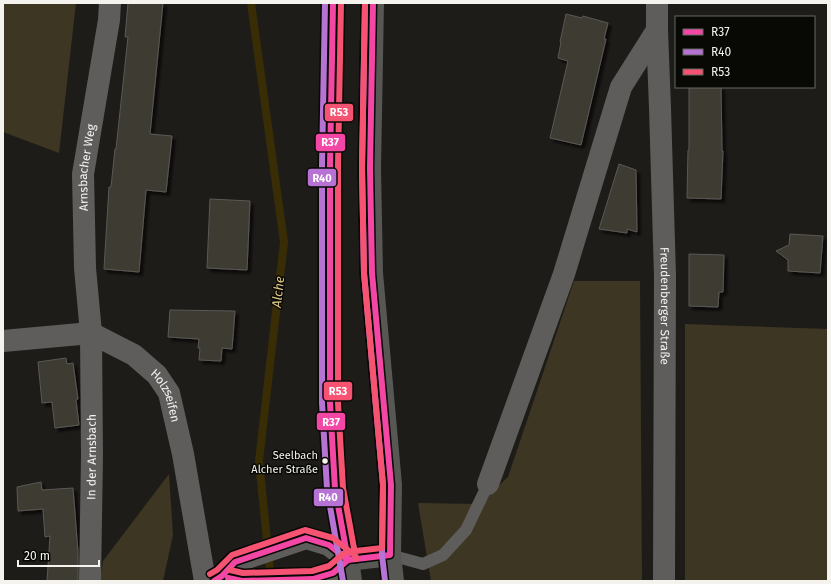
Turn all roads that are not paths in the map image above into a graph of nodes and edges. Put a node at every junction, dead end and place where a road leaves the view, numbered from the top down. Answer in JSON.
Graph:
{"nodes":[{"id":1,"x":110,"y":3,"type":"edge"},
{"id":2,"x":333,"y":3,"type":"edge"},
{"id":3,"x":373,"y":3,"type":"edge"},
{"id":4,"x":658,"y":3,"type":"edge"},
{"id":5,"x":657,"y":30,"type":"junction"},
{"id":6,"x":91,"y":333,"type":"junction"},
{"id":7,"x":3,"y":341,"type":"edge"},
{"id":8,"x":488,"y":484,"type":"joint"},
{"id":9,"x":390,"y":555,"type":"junction"},
{"id":10,"x":348,"y":560,"type":"junction"},
{"id":11,"x":224,"y":576,"type":"edge"},
{"id":12,"x":90,"y":581,"type":"edge"},
{"id":13,"x":351,"y":581,"type":"edge"},
{"id":14,"x":393,"y":581,"type":"edge"},
{"id":15,"x":664,"y":581,"type":"edge"}],
"edges":[{"from":1,"to":6,"type":"street","name":"Arnsbacher Weg"},
{"from":2,"to":10,"type":"main road"},
{"from":3,"to":9,"type":"main road"},
{"from":4,"to":5,"type":"street","name":"Freudenberger Straße"},
{"from":5,"to":8,"type":"street","name":"Freudenberger Straße"},
{"from":5,"to":15,"type":"street","name":"Freudenberger Straße"},
{"from":6,"to":7,"type":"street"},
{"from":6,"to":11,"type":"street","name":"Holzseifen"},
{"from":6,"to":12,"type":"street","name":"In der Arnsbach"},
{"from":8,"to":9,"type":"lane"},
{"from":9,"to":10,"type":"main road"},
{"from":9,"to":14,"type":"main road"},
{"from":10,"to":11,"type":"street"},
{"from":10,"to":11,"type":"street"},
{"from":10,"to":13,"type":"main road"}]}
